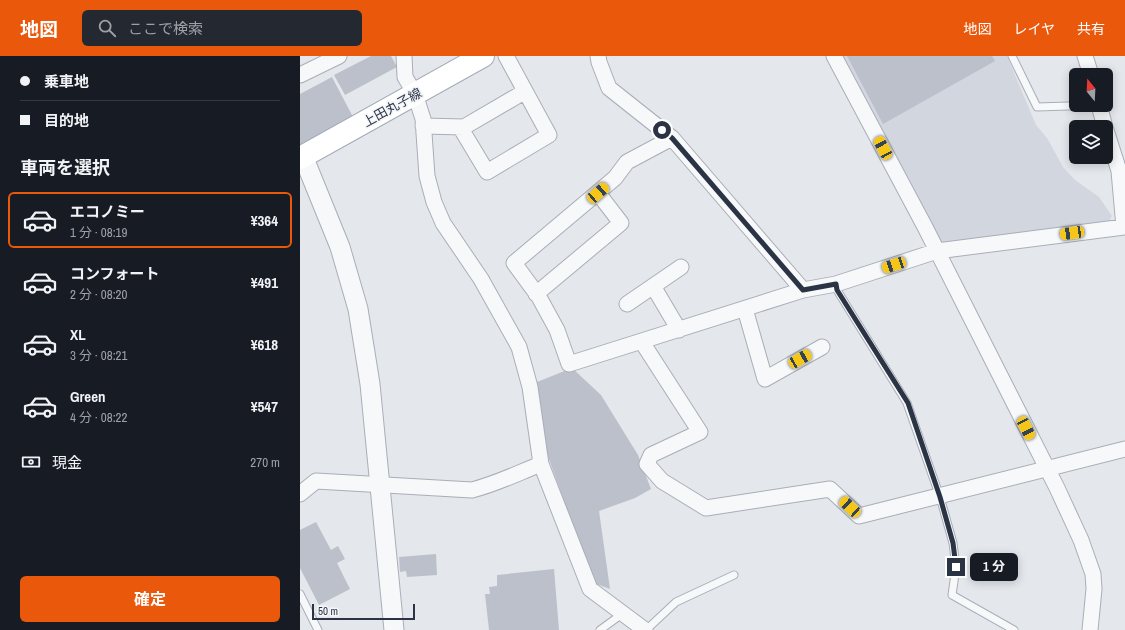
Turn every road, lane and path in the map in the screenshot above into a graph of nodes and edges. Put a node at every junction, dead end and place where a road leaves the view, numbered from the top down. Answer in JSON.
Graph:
{"nodes":[{"id":1,"x":339,"y":56,"type":"edge"},
{"id":2,"x":404,"y":56,"type":"edge"},
{"id":3,"x":483,"y":56,"type":"edge"},
{"id":4,"x":506,"y":56,"type":"edge"},
{"id":5,"x":598,"y":56,"type":"edge"},
{"id":6,"x":834,"y":56,"type":"edge"},
{"id":7,"x":1012,"y":56,"type":"edge"},
{"id":8,"x":1085,"y":56,"type":"edge"},
{"id":9,"x":1089,"y":68,"type":"edge"},
{"id":10,"x":300,"y":75,"type":"edge"},
{"id":11,"x":524,"y":92,"type":"junction"},
{"id":12,"x":415,"y":94,"type":"junction"},
{"id":13,"x":1069,"y":106,"type":"edge"},
{"id":14,"x":423,"y":126,"type":"junction"},
{"id":15,"x":460,"y":127,"type":"junction"},
{"id":16,"x":672,"y":138,"type":"junction"},
{"id":17,"x":1113,"y":151,"type":"edge"},
{"id":18,"x":302,"y":157,"type":"edge"},
{"id":19,"x":598,"y":193,"type":"junction"},
{"id":20,"x":937,"y":251,"type":"junction"},
{"id":21,"x":681,"y":267,"type":"dead end"},
{"id":22,"x":836,"y":284,"type":"junction"},
{"id":23,"x":653,"y":286,"type":"junction"},
{"id":24,"x":803,"y":290,"type":"junction"},
{"id":25,"x":536,"y":294,"type":"junction"},
{"id":26,"x":627,"y":304,"type":"dead end"},
{"id":27,"x":745,"y":309,"type":"junction"},
{"id":28,"x":679,"y":330,"type":"junction"},
{"id":29,"x":642,"y":342,"type":"junction"},
{"id":30,"x":822,"y":346,"type":"dead end"},
{"id":31,"x":1125,"y":449,"type":"edge"},
{"id":32,"x":541,"y":464,"type":"junction"},
{"id":33,"x":1047,"y":468,"type":"junction"},
{"id":34,"x":379,"y":484,"type":"junction"},
{"id":35,"x":300,"y":494,"type":"edge"},
{"id":36,"x":940,"y":497,"type":"junction"},
{"id":37,"x":734,"y":575,"type":"dead end"},
{"id":38,"x":300,"y":594,"type":"edge"},
{"id":39,"x":622,"y":614,"type":"junction"},
{"id":40,"x":1011,"y":629,"type":"edge"},
{"id":41,"x":318,"y":630,"type":"edge"},
{"id":42,"x":394,"y":630,"type":"edge"},
{"id":43,"x":600,"y":630,"type":"edge"},
{"id":44,"x":646,"y":630,"type":"edge"},
{"id":45,"x":1090,"y":630,"type":"edge"}],
"edges":[{"from":1,"to":10,"type":"street"},
{"from":2,"to":12,"type":"street"},
{"from":3,"to":12,"type":"main road","name":"上田丸子線"},
{"from":4,"to":11,"type":"street"},
{"from":5,"to":16,"type":"street"},
{"from":6,"to":20,"type":"street"},
{"from":7,"to":13,"type":"lane"},
{"from":8,"to":9,"type":"street"},
{"from":11,"to":15,"type":"street"},
{"from":11,"to":15,"type":"street"},
{"from":12,"to":14,"type":"street"},
{"from":12,"to":18,"type":"main road","name":"上田丸子線"},
{"from":14,"to":15,"type":"street"},
{"from":14,"to":32,"type":"street"},
{"from":16,"to":19,"type":"street"},
{"from":16,"to":24,"type":"street"},
{"from":17,"to":20,"type":"street"},
{"from":18,"to":34,"type":"street"},
{"from":19,"to":25,"type":"street"},
{"from":19,"to":25,"type":"street"},
{"from":20,"to":22,"type":"street"},
{"from":20,"to":33,"type":"street"},
{"from":21,"to":23,"type":"street"},
{"from":22,"to":24,"type":"street"},
{"from":22,"to":36,"type":"lane"},
{"from":23,"to":26,"type":"street"},
{"from":23,"to":28,"type":"street"},
{"from":24,"to":27,"type":"street"},
{"from":25,"to":29,"type":"street"},
{"from":27,"to":28,"type":"street"},
{"from":27,"to":30,"type":"street"},
{"from":28,"to":29,"type":"street"},
{"from":29,"to":36,"type":"street"},
{"from":31,"to":33,"type":"street"},
{"from":32,"to":34,"type":"street"},
{"from":32,"to":39,"type":"street"},
{"from":33,"to":36,"type":"street"},
{"from":33,"to":45,"type":"street"},
{"from":34,"to":35,"type":"street"},
{"from":34,"to":42,"type":"street"},
{"from":36,"to":40,"type":"lane"},
{"from":37,"to":44,"type":"lane"},
{"from":38,"to":41,"type":"lane"},
{"from":39,"to":43,"type":"lane"},
{"from":39,"to":44,"type":"street"}]}
